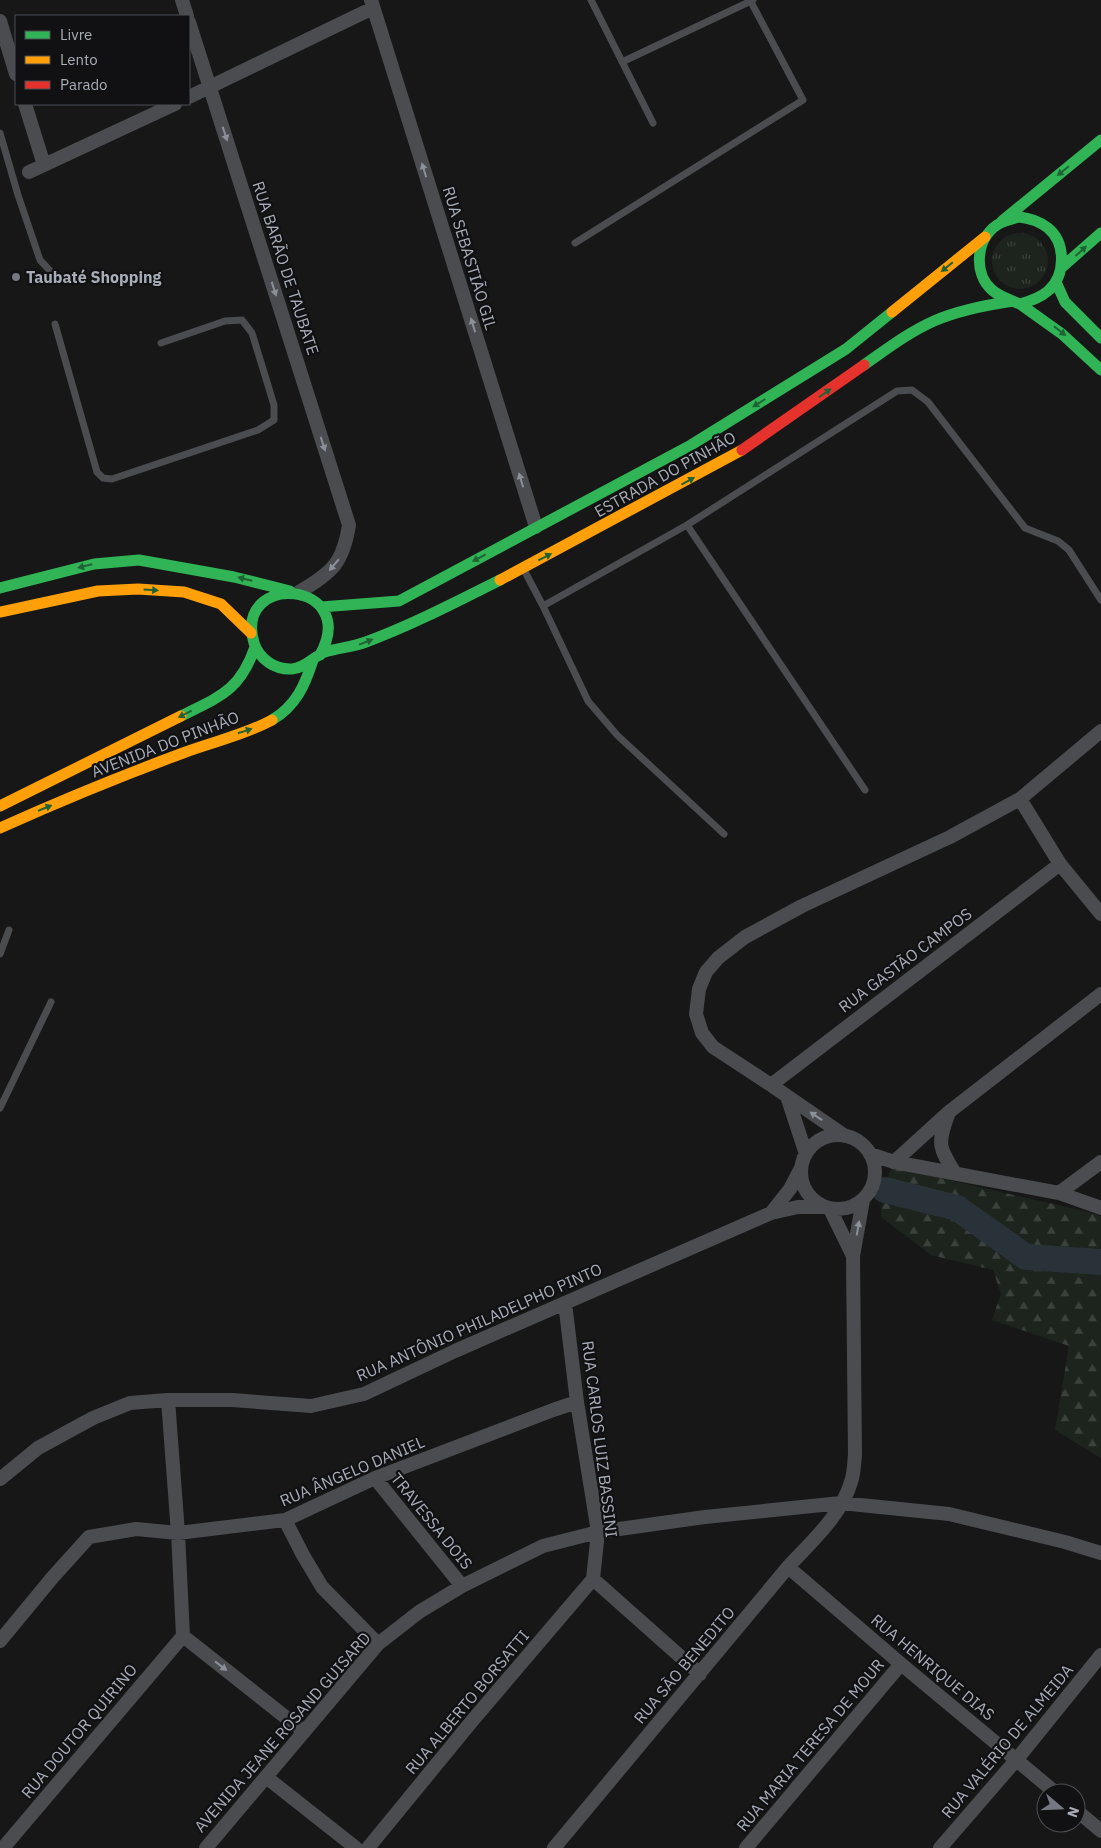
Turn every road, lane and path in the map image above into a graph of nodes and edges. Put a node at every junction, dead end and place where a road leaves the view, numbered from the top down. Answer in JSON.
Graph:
{"nodes":[{"id":1,"x":182,"y":0,"type":"edge"},
{"id":2,"x":591,"y":0,"type":"edge"},
{"id":3,"x":751,"y":0,"type":"edge"},
{"id":4,"x":372,"y":4,"type":"edge"},
{"id":5,"x":187,"y":15,"type":"edge"},
{"id":6,"x":0,"y":21,"type":"edge"},
{"id":7,"x":190,"y":25,"type":"edge"},
{"id":8,"x":622,"y":62,"type":"junction"},
{"id":9,"x":15,"y":71,"type":"edge"},
{"id":10,"x":210,"y":88,"type":"junction"},
{"id":11,"x":190,"y":97,"type":"edge"},
{"id":12,"x":25,"y":105,"type":"edge"},
{"id":13,"x":173,"y":105,"type":"edge"},
{"id":14,"x":652,"y":123,"type":"dead end"},
{"id":15,"x":0,"y":133,"type":"edge"},
{"id":16,"x":1101,"y":140,"type":"edge"},
{"id":17,"x":44,"y":165,"type":"junction"},
{"id":18,"x":29,"y":172,"type":"dead end"},
{"id":19,"x":995,"y":226,"type":"junction"},
{"id":20,"x":1101,"y":233,"type":"edge"},
{"id":21,"x":985,"y":237,"type":"junction"},
{"id":22,"x":575,"y":243,"type":"dead end"},
{"id":23,"x":1061,"y":268,"type":"junction"},
{"id":24,"x":83,"y":279,"type":"dead end"},
{"id":25,"x":1056,"y":282,"type":"junction"},
{"id":26,"x":1017,"y":302,"type":"junction"},
{"id":27,"x":54,"y":324,"type":"dead end"},
{"id":28,"x":1101,"y":338,"type":"edge"},
{"id":29,"x":161,"y":343,"type":"dead end"},
{"id":30,"x":1101,"y":370,"type":"edge"},
{"id":31,"x":687,"y":524,"type":"junction"},
{"id":32,"x":536,"y":527,"type":"junction"},
{"id":33,"x":523,"y":568,"type":"junction"},
{"id":34,"x":0,"y":588,"type":"edge"},
{"id":35,"x":296,"y":592,"type":"junction"},
{"id":36,"x":1101,"y":600,"type":"edge"},
{"id":37,"x":544,"y":606,"type":"junction"},
{"id":38,"x":320,"y":607,"type":"junction"},
{"id":39,"x":0,"y":612,"type":"edge"},
{"id":40,"x":251,"y":633,"type":"junction"},
{"id":41,"x":255,"y":647,"type":"junction"},
{"id":42,"x":316,"y":658,"type":"junction"},
{"id":43,"x":1101,"y":731,"type":"edge"},
{"id":44,"x":865,"y":790,"type":"dead end"},
{"id":45,"x":1020,"y":800,"type":"junction"},
{"id":46,"x":0,"y":806,"type":"edge"},
{"id":47,"x":0,"y":828,"type":"edge"},
{"id":48,"x":724,"y":834,"type":"dead end"},
{"id":49,"x":1060,"y":864,"type":"junction"},
{"id":50,"x":1096,"y":898,"type":"edge"},
{"id":51,"x":1101,"y":914,"type":"edge"},
{"id":52,"x":8,"y":930,"type":"dead end"},
{"id":53,"x":0,"y":954,"type":"edge"},
{"id":54,"x":1101,"y":994,"type":"edge"},
{"id":55,"x":51,"y":1002,"type":"dead end"},
{"id":56,"x":771,"y":1085,"type":"junction"},
{"id":57,"x":787,"y":1096,"type":"junction"},
{"id":58,"x":0,"y":1108,"type":"edge"},
{"id":59,"x":949,"y":1112,"type":"junction"},
{"id":60,"x":845,"y":1136,"type":"junction"},
{"id":61,"x":870,"y":1154,"type":"junction"},
{"id":62,"x":804,"y":1159,"type":"junction"},
{"id":63,"x":894,"y":1162,"type":"junction"},
{"id":64,"x":1101,"y":1162,"type":"edge"},
{"id":65,"x":955,"y":1174,"type":"junction"},
{"id":66,"x":1059,"y":1193,"type":"junction"},
{"id":67,"x":863,"y":1200,"type":"junction"},
{"id":68,"x":827,"y":1208,"type":"junction"},
{"id":69,"x":1101,"y":1208,"type":"edge"},
{"id":70,"x":771,"y":1213,"type":"junction"},
{"id":71,"x":853,"y":1256,"type":"junction"},
{"id":72,"x":565,"y":1303,"type":"junction"},
{"id":73,"x":168,"y":1400,"type":"junction"},
{"id":74,"x":577,"y":1402,"type":"junction"},
{"id":75,"x":375,"y":1478,"type":"junction"},
{"id":76,"x":0,"y":1479,"type":"edge"},
{"id":77,"x":841,"y":1503,"type":"junction"},
{"id":78,"x":285,"y":1520,"type":"junction"},
{"id":79,"x":598,"y":1532,"type":"junction"},
{"id":80,"x":178,"y":1533,"type":"junction"},
{"id":81,"x":1101,"y":1553,"type":"edge"},
{"id":82,"x":788,"y":1567,"type":"junction"},
{"id":83,"x":593,"y":1579,"type":"junction"},
{"id":84,"x":462,"y":1586,"type":"junction"},
{"id":85,"x":183,"y":1636,"type":"junction"},
{"id":86,"x":0,"y":1641,"type":"edge"},
{"id":87,"x":378,"y":1644,"type":"junction"},
{"id":88,"x":1101,"y":1655,"type":"edge"},
{"id":89,"x":901,"y":1664,"type":"junction"},
{"id":90,"x":700,"y":1674,"type":"junction"},
{"id":91,"x":303,"y":1731,"type":"junction"},
{"id":92,"x":1017,"y":1759,"type":"junction"},
{"id":93,"x":266,"y":1777,"type":"junction"},
{"id":94,"x":1045,"y":1783,"type":"edge"},
{"id":95,"x":1086,"y":1818,"type":"edge"},
{"id":96,"x":1101,"y":1831,"type":"edge"},
{"id":97,"x":3,"y":1848,"type":"edge"},
{"id":98,"x":206,"y":1848,"type":"edge"},
{"id":99,"x":356,"y":1848,"type":"edge"},
{"id":100,"x":368,"y":1848,"type":"edge"},
{"id":101,"x":554,"y":1848,"type":"edge"},
{"id":102,"x":746,"y":1848,"type":"edge"},
{"id":103,"x":940,"y":1848,"type":"edge"}],
"edges":[{"from":1,"to":5,"type":"street"},
{"from":2,"to":8,"type":"lane"},
{"from":3,"to":8,"type":"lane"},
{"from":3,"to":22,"type":"lane"},
{"from":4,"to":10,"type":"street"},
{"from":32,"to":4,"type":"street","name":"RUA SEBASTIÃO GIL","one_way":true},
{"from":6,"to":9,"type":"street"},
{"from":7,"to":10,"type":"street","name":"RUA BARÃO DE TAUBATE"},
{"from":8,"to":14,"type":"lane"},
{"from":10,"to":11,"type":"street"},
{"from":10,"to":35,"type":"street","name":"RUA BARÃO DE TAUBATE","one_way":true},
{"from":12,"to":17,"type":"street"},
{"from":13,"to":17,"type":"street"},
{"from":15,"to":24,"type":"lane"},
{"from":16,"to":19,"type":"street","one_way":true},
{"from":17,"to":18,"type":"street"},
{"from":19,"to":21,"type":"street"},
{"from":19,"to":23,"type":"street"},
{"from":23,"to":20,"type":"street","one_way":true},
{"from":21,"to":26,"type":"street"},
{"from":21,"to":32,"type":"street","name":"ESTRADA DO PINHÃO","one_way":true},
{"from":23,"to":25,"type":"street"},
{"from":25,"to":26,"type":"street"},
{"from":25,"to":28,"type":"street"},
{"from":26,"to":30,"type":"street","one_way":true},
{"from":33,"to":26,"type":"street","name":"ESTRADA DO PINHÃO","one_way":true},
{"from":27,"to":29,"type":"lane"},
{"from":31,"to":36,"type":"lane"},
{"from":31,"to":37,"type":"lane"},
{"from":31,"to":44,"type":"lane"},
{"from":32,"to":38,"type":"street","name":"ESTRADA DO PINHÃO","one_way":true},
{"from":33,"to":37,"type":"lane"},
{"from":42,"to":33,"type":"street","name":"ESTRADA DO PINHÃO","one_way":true},
{"from":35,"to":34,"type":"street","one_way":true},
{"from":35,"to":38,"type":"street"},
{"from":35,"to":40,"type":"street"},
{"from":37,"to":48,"type":"lane"},
{"from":38,"to":42,"type":"street"},
{"from":39,"to":40,"type":"street","one_way":true},
{"from":40,"to":41,"type":"street"},
{"from":41,"to":42,"type":"street"},
{"from":41,"to":46,"type":"street","one_way":true},
{"from":47,"to":42,"type":"street","name":"AVENIDA DO PINHÃO","one_way":true},
{"from":43,"to":45,"type":"street"},
{"from":45,"to":49,"type":"street"},
{"from":45,"to":56,"type":"street"},
{"from":49,"to":50,"type":"street"},
{"from":49,"to":56,"type":"street","name":"RUA GASTÃO CAMPOS"},
{"from":50,"to":51,"type":"street"},
{"from":52,"to":53,"type":"lane"},
{"from":54,"to":59,"type":"street"},
{"from":55,"to":58,"type":"lane"},
{"from":56,"to":57,"type":"street"},
{"from":60,"to":57,"type":"street","one_way":true},
{"from":57,"to":62,"type":"street"},
{"from":59,"to":63,"type":"street"},
{"from":59,"to":65,"type":"street"},
{"from":60,"to":61,"type":"street"},
{"from":60,"to":62,"type":"street"},
{"from":61,"to":63,"type":"street"},
{"from":61,"to":67,"type":"street"},
{"from":62,"to":68,"type":"street"},
{"from":62,"to":70,"type":"street"},
{"from":63,"to":65,"type":"street"},
{"from":64,"to":66,"type":"street"},
{"from":65,"to":66,"type":"street"},
{"from":66,"to":69,"type":"street"},
{"from":67,"to":68,"type":"street"},
{"from":71,"to":67,"type":"street","one_way":true},
{"from":68,"to":70,"type":"street","name":"RUA ANTÔNIO PHILADELPHO PINTO"},
{"from":68,"to":71,"type":"street"},
{"from":70,"to":72,"type":"street","name":"RUA ANTÔNIO PHILADELPHO PINTO"},
{"from":71,"to":77,"type":"street","name":"RUA SÃO BENEDITO"},
{"from":72,"to":73,"type":"street","name":"RUA ANTÔNIO PHILADELPHO PINTO"},
{"from":72,"to":74,"type":"street","name":"RUA CARLOS LUIZ BASSINI"},
{"from":73,"to":76,"type":"street","name":"RUA ANTÔNIO PHILADELPHO PINTO"},
{"from":73,"to":80,"type":"street"},
{"from":74,"to":75,"type":"street","name":"RUA ÂNGELO DANIEL"},
{"from":74,"to":79,"type":"street","name":"RUA CARLOS LUIZ BASSINI"},
{"from":75,"to":78,"type":"street","name":"RUA ÂNGELO DANIEL"},
{"from":75,"to":84,"type":"street","name":"TRAVESSA DOIS"},
{"from":77,"to":79,"type":"street","name":"AVENIDA JEANE ROSAND GUISARD"},
{"from":77,"to":81,"type":"street","name":"AVENIDA JEANE ROSAND GUISARD"},
{"from":77,"to":82,"type":"street","name":"RUA SÃO BENEDITO"},
{"from":78,"to":80,"type":"street","name":"RUA ÂNGELO DANIEL"},
{"from":78,"to":87,"type":"street"},
{"from":79,"to":83,"type":"street","name":"RUA CARLOS LUIZ BASSINI"},
{"from":79,"to":84,"type":"street","name":"AVENIDA JEANE ROSAND GUISARD"},
{"from":80,"to":85,"type":"street"},
{"from":80,"to":86,"type":"street","name":"RUA ÂNGELO DANIEL"},
{"from":82,"to":89,"type":"street","name":"RUA HENRIQUE DIAS"},
{"from":82,"to":90,"type":"street","name":"RUA SÃO BENEDITO"},
{"from":83,"to":90,"type":"street"},
{"from":83,"to":100,"type":"street","name":"RUA ALBERTO BORSATTI"},
{"from":84,"to":87,"type":"street","name":"AVENIDA JEANE ROSAND GUISARD"},
{"from":85,"to":91,"type":"street","one_way":true},
{"from":85,"to":97,"type":"street","name":"RUA DOUTOR QUIRINO"},
{"from":87,"to":91,"type":"street","name":"AVENIDA JEANE ROSAND GUISARD"},
{"from":88,"to":92,"type":"street","name":"RUA VALÉRIO DE ALMEIDA"},
{"from":89,"to":92,"type":"street","name":"RUA HENRIQUE DIAS"},
{"from":89,"to":102,"type":"street","name":"RUA MARIA TERESA DE MOUR"},
{"from":90,"to":101,"type":"street","name":"RUA SÃO BENEDITO"},
{"from":91,"to":93,"type":"street","name":"AVENIDA JEANE ROSAND GUISARD"},
{"from":92,"to":94,"type":"street","name":"RUA HENRIQUE DIAS"},
{"from":92,"to":103,"type":"street","name":"RUA VALÉRIO DE ALMEIDA"},
{"from":93,"to":98,"type":"street","name":"AVENIDA JEANE ROSAND GUISARD"},
{"from":93,"to":99,"type":"street"},
{"from":95,"to":96,"type":"street"}]}
